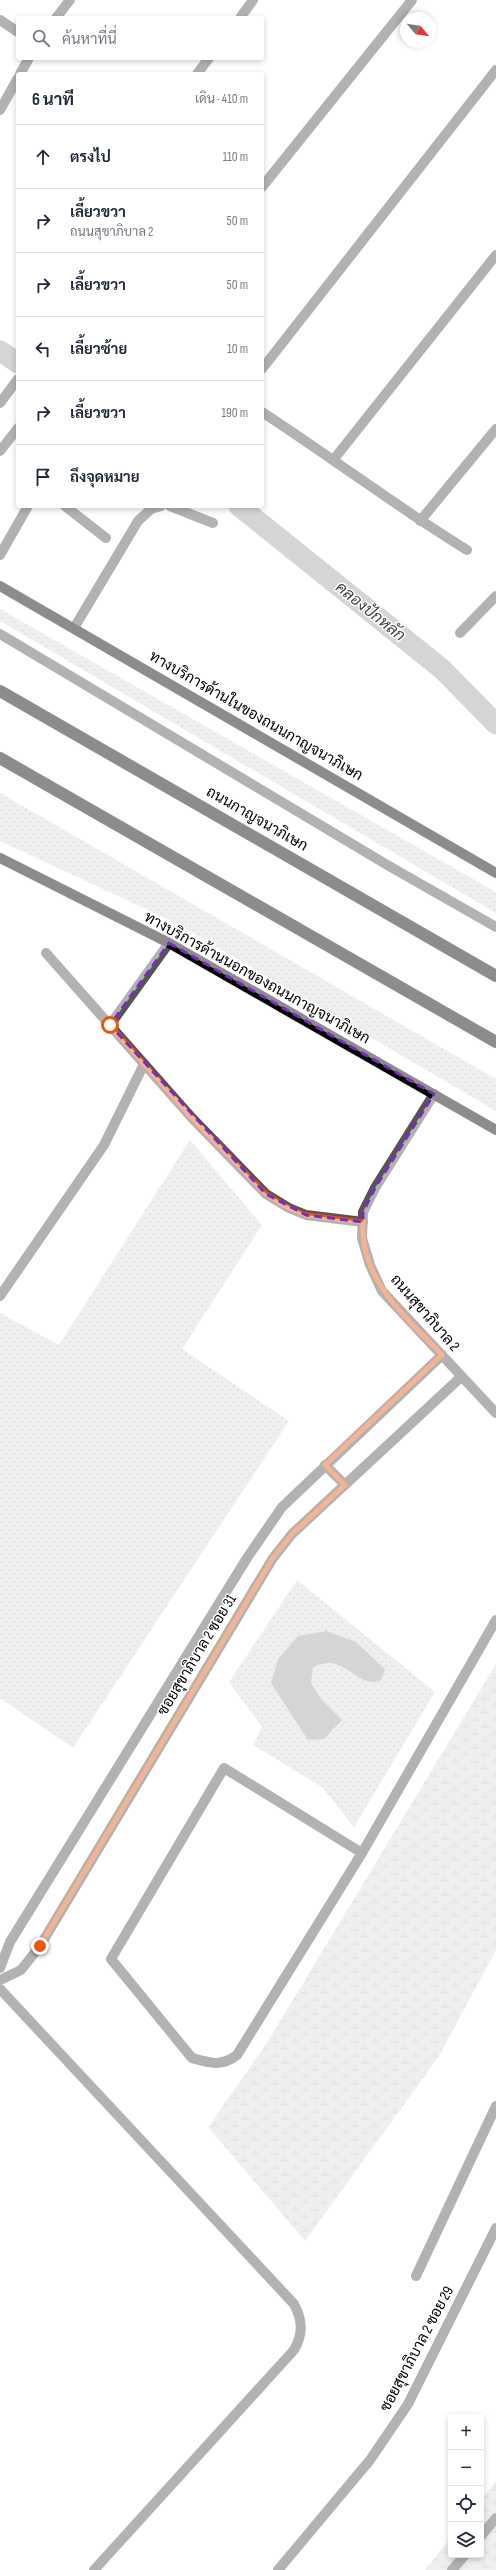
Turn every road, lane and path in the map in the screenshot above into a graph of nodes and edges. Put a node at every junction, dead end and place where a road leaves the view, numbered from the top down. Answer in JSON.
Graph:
{"nodes":[{"id":1,"x":70,"y":0,"type":"edge"},
{"id":2,"x":253,"y":0,"type":"edge"},
{"id":3,"x":412,"y":0,"type":"edge"},
{"id":4,"x":58,"y":16,"type":"edge"},
{"id":5,"x":241,"y":16,"type":"edge"},
{"id":6,"x":0,"y":20,"type":"edge"},
{"id":7,"x":16,"y":31,"type":"edge"},
{"id":8,"x":28,"y":60,"type":"edge"},
{"id":9,"x":208,"y":60,"type":"edge"},
{"id":10,"x":496,"y":70,"type":"edge"},
{"id":11,"x":21,"y":72,"type":"edge"},
{"id":12,"x":198,"y":72,"type":"edge"},
{"id":13,"x":16,"y":82,"type":"edge"},
{"id":14,"x":0,"y":110,"type":"edge"},
{"id":15,"x":264,"y":185,"type":"edge"},
{"id":16,"x":496,"y":255,"type":"edge"},
{"id":17,"x":264,"y":366,"type":"edge"},
{"id":18,"x":16,"y":382,"type":"edge"},
{"id":19,"x":0,"y":403,"type":"edge"},
{"id":20,"x":264,"y":413,"type":"edge"},
{"id":21,"x":496,"y":429,"type":"edge"},
{"id":22,"x":16,"y":431,"type":"edge"},
{"id":23,"x":0,"y":451,"type":"edge"},
{"id":24,"x":334,"y":459,"type":"junction"},
{"id":25,"x":27,"y":508,"type":"edge"},
{"id":26,"x":68,"y":508,"type":"edge"},
{"id":27,"x":154,"y":508,"type":"edge"},
{"id":28,"x":175,"y":508,"type":"edge"},
{"id":29,"x":420,"y":521,"type":"junction"},
{"id":30,"x":213,"y":523,"type":"dead end"},
{"id":31,"x":106,"y":538,"type":"dead end"},
{"id":32,"x":467,"y":550,"type":"dead end"},
{"id":33,"x":0,"y":555,"type":"edge"},
{"id":34,"x":0,"y":586,"type":"edge"},
{"id":35,"x":496,"y":596,"type":"edge"},
{"id":36,"x":74,"y":628,"type":"junction"},
{"id":37,"x":460,"y":633,"type":"dead end"},
{"id":38,"x":0,"y":634,"type":"edge"},
{"id":39,"x":0,"y":691,"type":"edge"},
{"id":40,"x":0,"y":758,"type":"edge"},
{"id":41,"x":0,"y":858,"type":"edge"},
{"id":42,"x":496,"y":873,"type":"edge"},
{"id":43,"x":496,"y":927,"type":"edge"},
{"id":44,"x":168,"y":944,"type":"junction"},
{"id":45,"x":46,"y":954,"type":"dead end"},
{"id":46,"x":496,"y":976,"type":"edge"},
{"id":47,"x":110,"y":1025,"type":"junction"},
{"id":48,"x":496,"y":1042,"type":"edge"},
{"id":49,"x":144,"y":1064,"type":"junction"},
{"id":50,"x":434,"y":1094,"type":"junction"},
{"id":51,"x":496,"y":1130,"type":"edge"},
{"id":52,"x":363,"y":1222,"type":"junction"},
{"id":53,"x":0,"y":1296,"type":"edge"},
{"id":54,"x":442,"y":1355,"type":"junction"},
{"id":55,"x":462,"y":1377,"type":"junction"},
{"id":56,"x":496,"y":1413,"type":"edge"},
{"id":57,"x":325,"y":1465,"type":"junction"},
{"id":58,"x":345,"y":1485,"type":"junction"},
{"id":59,"x":496,"y":1620,"type":"edge"},
{"id":60,"x":362,"y":1853,"type":"junction"},
{"id":61,"x":0,"y":1968,"type":"edge"},
{"id":62,"x":0,"y":1980,"type":"edge"},
{"id":63,"x":0,"y":1989,"type":"edge"},
{"id":64,"x":496,"y":2106,"type":"edge"},
{"id":65,"x":496,"y":2228,"type":"edge"},
{"id":66,"x":416,"y":2276,"type":"dead end"},
{"id":67,"x":496,"y":2518,"type":"edge"},
{"id":68,"x":484,"y":2532,"type":"edge"},
{"id":69,"x":462,"y":2558,"type":"edge"},
{"id":70,"x":94,"y":2570,"type":"edge"},
{"id":71,"x":278,"y":2570,"type":"edge"},
{"id":72,"x":452,"y":2570,"type":"edge"}],
"edges":[{"from":1,"to":4,"type":"street"},
{"from":2,"to":5,"type":"street"},
{"from":3,"to":15,"type":"street"},
{"from":6,"to":7,"type":"street"},
{"from":8,"to":11,"type":"street"},
{"from":9,"to":12,"type":"street"},
{"from":10,"to":17,"type":"street"},
{"from":13,"to":14,"type":"street"},
{"from":16,"to":24,"type":"street"},
{"from":18,"to":19,"type":"street"},
{"from":20,"to":24,"type":"street"},
{"from":21,"to":29,"type":"street"},
{"from":22,"to":23,"type":"street"},
{"from":24,"to":29,"type":"street"},
{"from":25,"to":33,"type":"street"},
{"from":26,"to":31,"type":"street"},
{"from":27,"to":36,"type":"street"},
{"from":28,"to":30,"type":"street"},
{"from":29,"to":32,"type":"street"},
{"from":34,"to":36,"type":"main road","name":"ทางบริการด้านในของถนนกาญจนาภิเษก"},
{"from":35,"to":37,"type":"street"},
{"from":36,"to":42,"type":"main road","name":"ทางบริการด้านในของถนนกาญจนาภิเษก"},
{"from":38,"to":43,"type":"street"},
{"from":39,"to":46,"type":"highway","name":"ถนนกาญจนาภิเษก"},
{"from":40,"to":48,"type":"highway"},
{"from":41,"to":44,"type":"main road","name":"ทางบริการด้านนอกของถนนกาญจนาภิเษก"},
{"from":44,"to":47,"type":"street"},
{"from":44,"to":50,"type":"main road","name":"ทางบริการด้านนอกของถนนกาญจนาภิเษก"},
{"from":45,"to":47,"type":"street"},
{"from":47,"to":49,"type":"street"},
{"from":49,"to":52,"type":"street"},
{"from":49,"to":53,"type":"street"},
{"from":50,"to":51,"type":"main road","name":"ทางบริการด้านนอกของถนนกาญจนาภิเษก"},
{"from":50,"to":52,"type":"street","name":"ถนนสุขาภิบาล 2"},
{"from":52,"to":54,"type":"street","name":"ถนนสุขาภิบาล 2"},
{"from":54,"to":55,"type":"street","name":"ถนนสุขาภิบาล 2"},
{"from":54,"to":57,"type":"street","name":"ซอยสุขาภิบาล 2 ซอย 31"},
{"from":55,"to":56,"type":"street","name":"ถนนสุขาภิบาล 2"},
{"from":55,"to":58,"type":"street","name":"ซอยสุขาภิบาล 2 ซอย 31"},
{"from":57,"to":58,"type":"street"},
{"from":57,"to":61,"type":"street","name":"ซอยสุขาภิบาล 2 ซอย 31"},
{"from":58,"to":62,"type":"street","name":"ซอยสุขาภิบาล 2 ซอย 31"},
{"from":59,"to":60,"type":"street"},
{"from":60,"to":60,"type":"street"},
{"from":63,"to":70,"type":"street"},
{"from":64,"to":66,"type":"street"},
{"from":65,"to":71,"type":"street","name":"ซอยสุขาภิบาล 2 ซอย 29"},
{"from":67,"to":68,"type":"street"},
{"from":69,"to":72,"type":"street"}]}
